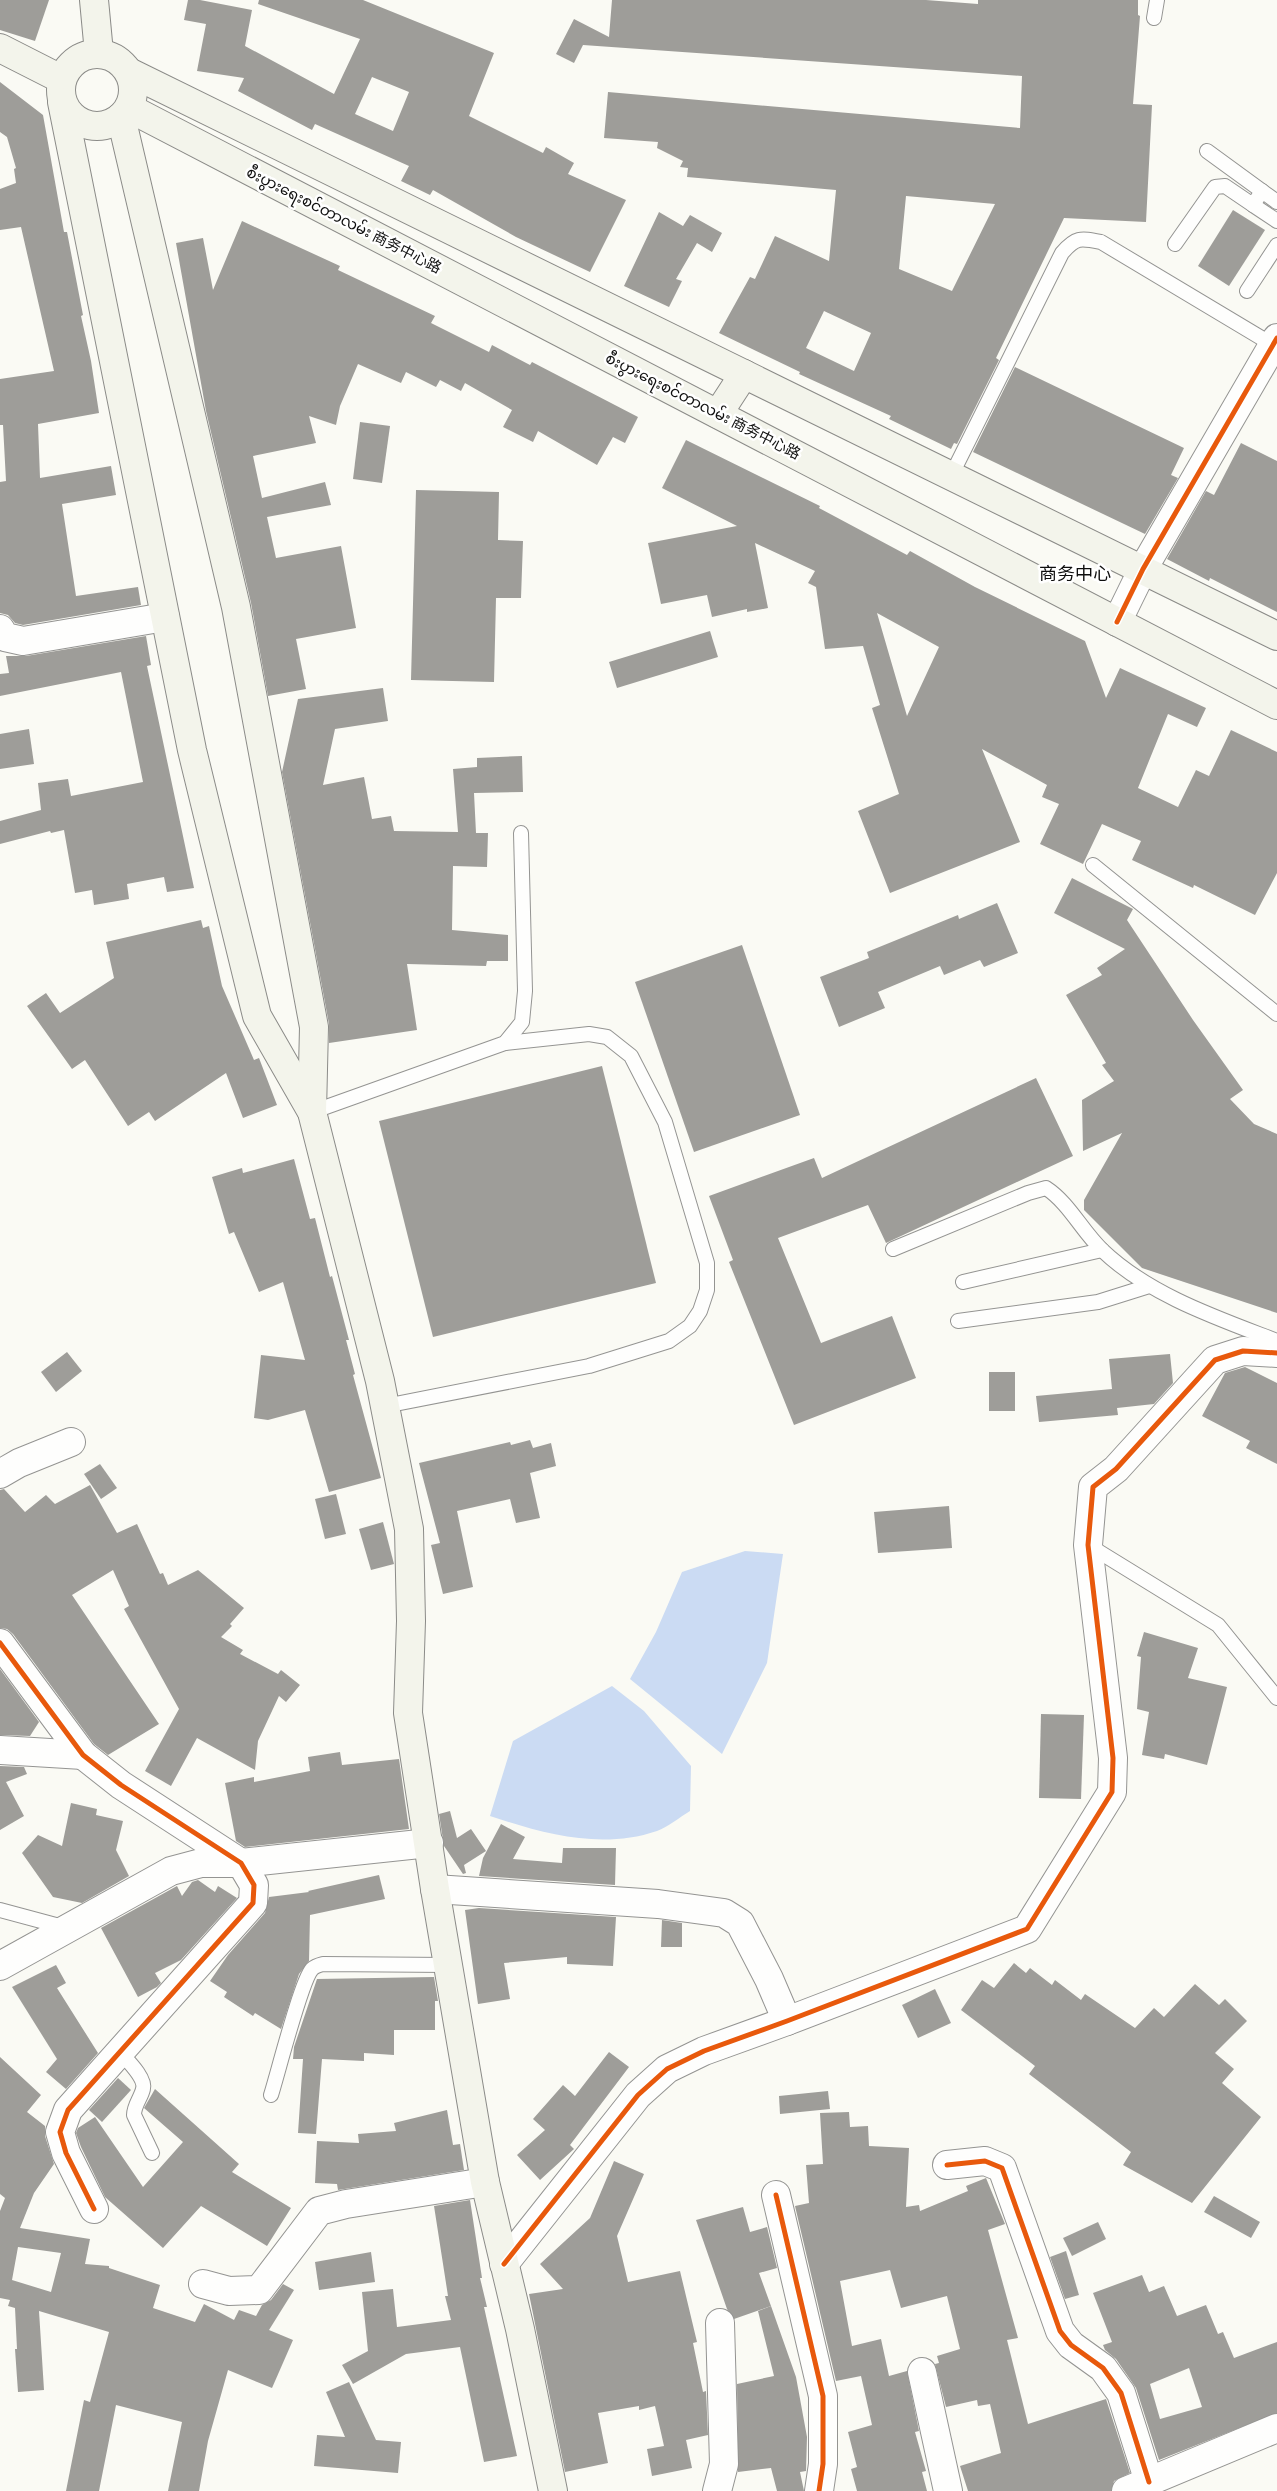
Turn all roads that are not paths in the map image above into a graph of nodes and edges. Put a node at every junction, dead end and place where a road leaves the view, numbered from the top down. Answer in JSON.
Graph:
{"nodes":[{"id":1,"x":94,"y":0,"type":"edge"},
{"id":2,"x":1157,"y":0,"type":"edge"},
{"id":3,"x":1154,"y":18,"type":"dead end"},
{"id":4,"x":0,"y":48,"type":"edge"},
{"id":5,"x":99,"y":53,"type":"junction"},
{"id":6,"x":129,"y":72,"type":"junction"},
{"id":7,"x":62,"y":91,"type":"junction"},
{"id":8,"x":125,"y":112,"type":"junction"},
{"id":9,"x":1207,"y":151,"type":"dead end"},
{"id":10,"x":1262,"y":191,"type":"junction"},
{"id":11,"x":1277,"y":202,"type":"edge"},
{"id":12,"x":1253,"y":205,"type":"junction"},
{"id":13,"x":1277,"y":221,"type":"edge"},
{"id":14,"x":1175,"y":244,"type":"dead end"},
{"id":15,"x":1277,"y":245,"type":"edge"},
{"id":16,"x":1247,"y":291,"type":"dead end"},
{"id":17,"x":1275,"y":341,"type":"edge"},
{"id":18,"x":744,"y":374,"type":"junction"},
{"id":19,"x":718,"y":414,"type":"junction"},
{"id":20,"x":951,"y":476,"type":"junction"},
{"id":21,"x":1143,"y":570,"type":"junction"},
{"id":22,"x":165,"y":617,"type":"junction"},
{"id":23,"x":1117,"y":622,"type":"junction"},
{"id":24,"x":0,"y":629,"type":"edge"},
{"id":25,"x":1277,"y":636,"type":"edge"},
{"id":26,"x":1277,"y":705,"type":"edge"},
{"id":27,"x":521,"y":833,"type":"dead end"},
{"id":28,"x":1093,"y":865,"type":"dead end"},
{"id":29,"x":1277,"y":1014,"type":"edge"},
{"id":30,"x":505,"y":1043,"type":"junction"},
{"id":31,"x":312,"y":1112,"type":"junction"},
{"id":32,"x":893,"y":1249,"type":"dead end"},
{"id":33,"x":1102,"y":1250,"type":"junction"},
{"id":34,"x":963,"y":1282,"type":"dead end"},
{"id":35,"x":1149,"y":1286,"type":"junction"},
{"id":36,"x":958,"y":1321,"type":"dead end"},
{"id":37,"x":1277,"y":1341,"type":"edge"},
{"id":38,"x":1277,"y":1353,"type":"edge"},
{"id":39,"x":385,"y":1406,"type":"junction"},
{"id":40,"x":71,"y":1442,"type":"dead end"},
{"id":41,"x":0,"y":1474,"type":"edge"},
{"id":42,"x":1088,"y":1545,"type":"junction"},
{"id":43,"x":0,"y":1644,"type":"edge"},
{"id":44,"x":1277,"y":1698,"type":"edge"},
{"id":45,"x":0,"y":1750,"type":"edge"},
{"id":46,"x":83,"y":1755,"type":"junction"},
{"id":47,"x":429,"y":1842,"type":"junction"},
{"id":48,"x":241,"y":1863,"type":"junction"},
{"id":49,"x":435,"y":1889,"type":"junction"},
{"id":50,"x":0,"y":1910,"type":"edge"},
{"id":51,"x":67,"y":1928,"type":"junction"},
{"id":52,"x":448,"y":1965,"type":"junction"},
{"id":53,"x":0,"y":1966,"type":"edge"},
{"id":54,"x":787,"y":2021,"type":"junction"},
{"id":55,"x":120,"y":2052,"type":"junction"},
{"id":56,"x":271,"y":2095,"type":"dead end"},
{"id":57,"x":152,"y":2152,"type":"dead end"},
{"id":58,"x":947,"y":2165,"type":"dead end"},
{"id":59,"x":485,"y":2182,"type":"junction"},
{"id":60,"x":776,"y":2195,"type":"dead end"},
{"id":61,"x":94,"y":2209,"type":"dead end"},
{"id":62,"x":504,"y":2264,"type":"junction"},
{"id":63,"x":203,"y":2284,"type":"dead end"},
{"id":64,"x":720,"y":2323,"type":"dead end"},
{"id":65,"x":922,"y":2372,"type":"dead end"},
{"id":66,"x":1277,"y":2428,"type":"edge"},
{"id":67,"x":1137,"y":2486,"type":"edge"},
{"id":68,"x":549,"y":2489,"type":"edge"},
{"id":69,"x":717,"y":2491,"type":"edge"},
{"id":70,"x":819,"y":2491,"type":"edge"},
{"id":71,"x":948,"y":2491,"type":"edge"}],
"edges":[{"from":1,"to":5,"type":"main road"},
{"from":2,"to":3,"type":"lane"},
{"from":4,"to":7,"type":"main road"},
{"from":5,"to":6,"type":"main road"},
{"from":5,"to":7,"type":"main road"},
{"from":6,"to":8,"type":"main road"},
{"from":6,"to":18,"type":"main road"},
{"from":7,"to":8,"type":"main road"},
{"from":7,"to":22,"type":"main road"},
{"from":8,"to":19,"type":"main road","name":"စီးပွားရေးစင်တာလမ်း 商务中心路"},
{"from":8,"to":31,"type":"main road"},
{"from":9,"to":10,"type":"lane"},
{"from":10,"to":11,"type":"lane"},
{"from":10,"to":12,"type":"lane"},
{"from":12,"to":13,"type":"lane"},
{"from":12,"to":14,"type":"lane"},
{"from":15,"to":16,"type":"lane"},
{"from":17,"to":20,"type":"lane"},
{"from":17,"to":21,"type":"street"},
{"from":18,"to":19,"type":"main road"},
{"from":18,"to":20,"type":"main road"},
{"from":19,"to":23,"type":"main road","name":"စီးပွားရေးစင်တာလမ်း 商务中心路"},
{"from":20,"to":21,"type":"main road"},
{"from":21,"to":23,"type":"street"},
{"from":21,"to":25,"type":"main road"},
{"from":22,"to":24,"type":"street"},
{"from":22,"to":31,"type":"main road"},
{"from":23,"to":26,"type":"main road","name":"စီးပွားရေးစင်တာလမ်း 商务中心路"},
{"from":27,"to":30,"type":"lane"},
{"from":28,"to":29,"type":"lane"},
{"from":30,"to":31,"type":"lane"},
{"from":30,"to":39,"type":"lane"},
{"from":31,"to":39,"type":"main road"},
{"from":32,"to":33,"type":"lane"},
{"from":33,"to":34,"type":"lane"},
{"from":33,"to":35,"type":"lane"},
{"from":35,"to":36,"type":"lane"},
{"from":35,"to":37,"type":"lane"},
{"from":38,"to":42,"type":"street"},
{"from":39,"to":47,"type":"main road"},
{"from":40,"to":41,"type":"street"},
{"from":42,"to":44,"type":"lane"},
{"from":42,"to":54,"type":"street"},
{"from":43,"to":46,"type":"street"},
{"from":45,"to":46,"type":"street"},
{"from":46,"to":48,"type":"street"},
{"from":47,"to":48,"type":"street"},
{"from":47,"to":49,"type":"main road"},
{"from":48,"to":51,"type":"street"},
{"from":48,"to":55,"type":"street"},
{"from":49,"to":52,"type":"main road"},
{"from":49,"to":54,"type":"street"},
{"from":50,"to":51,"type":"lane"},
{"from":51,"to":53,"type":"street"},
{"from":52,"to":56,"type":"lane"},
{"from":52,"to":59,"type":"main road"},
{"from":54,"to":62,"type":"street"},
{"from":55,"to":57,"type":"lane"},
{"from":55,"to":61,"type":"street"},
{"from":58,"to":67,"type":"street"},
{"from":59,"to":62,"type":"main road"},
{"from":59,"to":63,"type":"street"},
{"from":60,"to":70,"type":"street"},
{"from":62,"to":68,"type":"main road"},
{"from":64,"to":69,"type":"street"},
{"from":65,"to":71,"type":"street"},
{"from":66,"to":67,"type":"street"}]}
